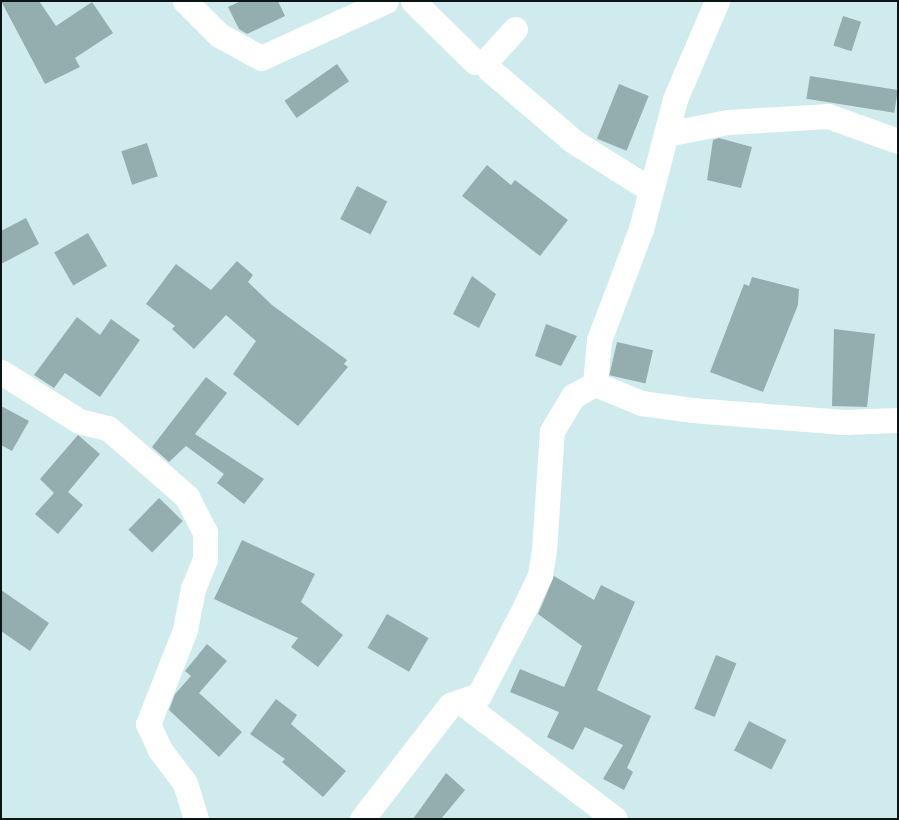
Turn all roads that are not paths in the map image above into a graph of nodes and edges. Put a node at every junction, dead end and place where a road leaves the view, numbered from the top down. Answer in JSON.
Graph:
{"nodes":[{"id":1,"x":185,"y":1,"type":"edge"},
{"id":2,"x":386,"y":1,"type":"edge"},
{"id":3,"x":413,"y":1,"type":"edge"},
{"id":4,"x":717,"y":1,"type":"edge"},
{"id":5,"x":515,"y":29,"type":"dead end"},
{"id":6,"x":475,"y":62,"type":"dead end"},
{"id":7,"x":666,"y":134,"type":"junction"},
{"id":8,"x":898,"y":141,"type":"edge"},
{"id":9,"x":652,"y":190,"type":"junction"},
{"id":10,"x":1,"y":372,"type":"edge"},
{"id":11,"x":595,"y":384,"type":"junction"},
{"id":12,"x":898,"y":420,"type":"edge"},
{"id":13,"x":461,"y":702,"type":"junction"},
{"id":14,"x":196,"y":819,"type":"edge"},
{"id":15,"x":362,"y":819,"type":"edge"},
{"id":16,"x":615,"y":819,"type":"edge"}],
"edges":[{"from":1,"to":2,"type":"street"},
{"from":3,"to":6,"type":"street"},
{"from":4,"to":7,"type":"street"},
{"from":5,"to":9,"type":"street"},
{"from":7,"to":8,"type":"street"},
{"from":7,"to":9,"type":"street"},
{"from":9,"to":11,"type":"street"},
{"from":10,"to":14,"type":"street"},
{"from":11,"to":12,"type":"street"},
{"from":11,"to":13,"type":"street"},
{"from":13,"to":15,"type":"street"},
{"from":13,"to":16,"type":"street"}]}
